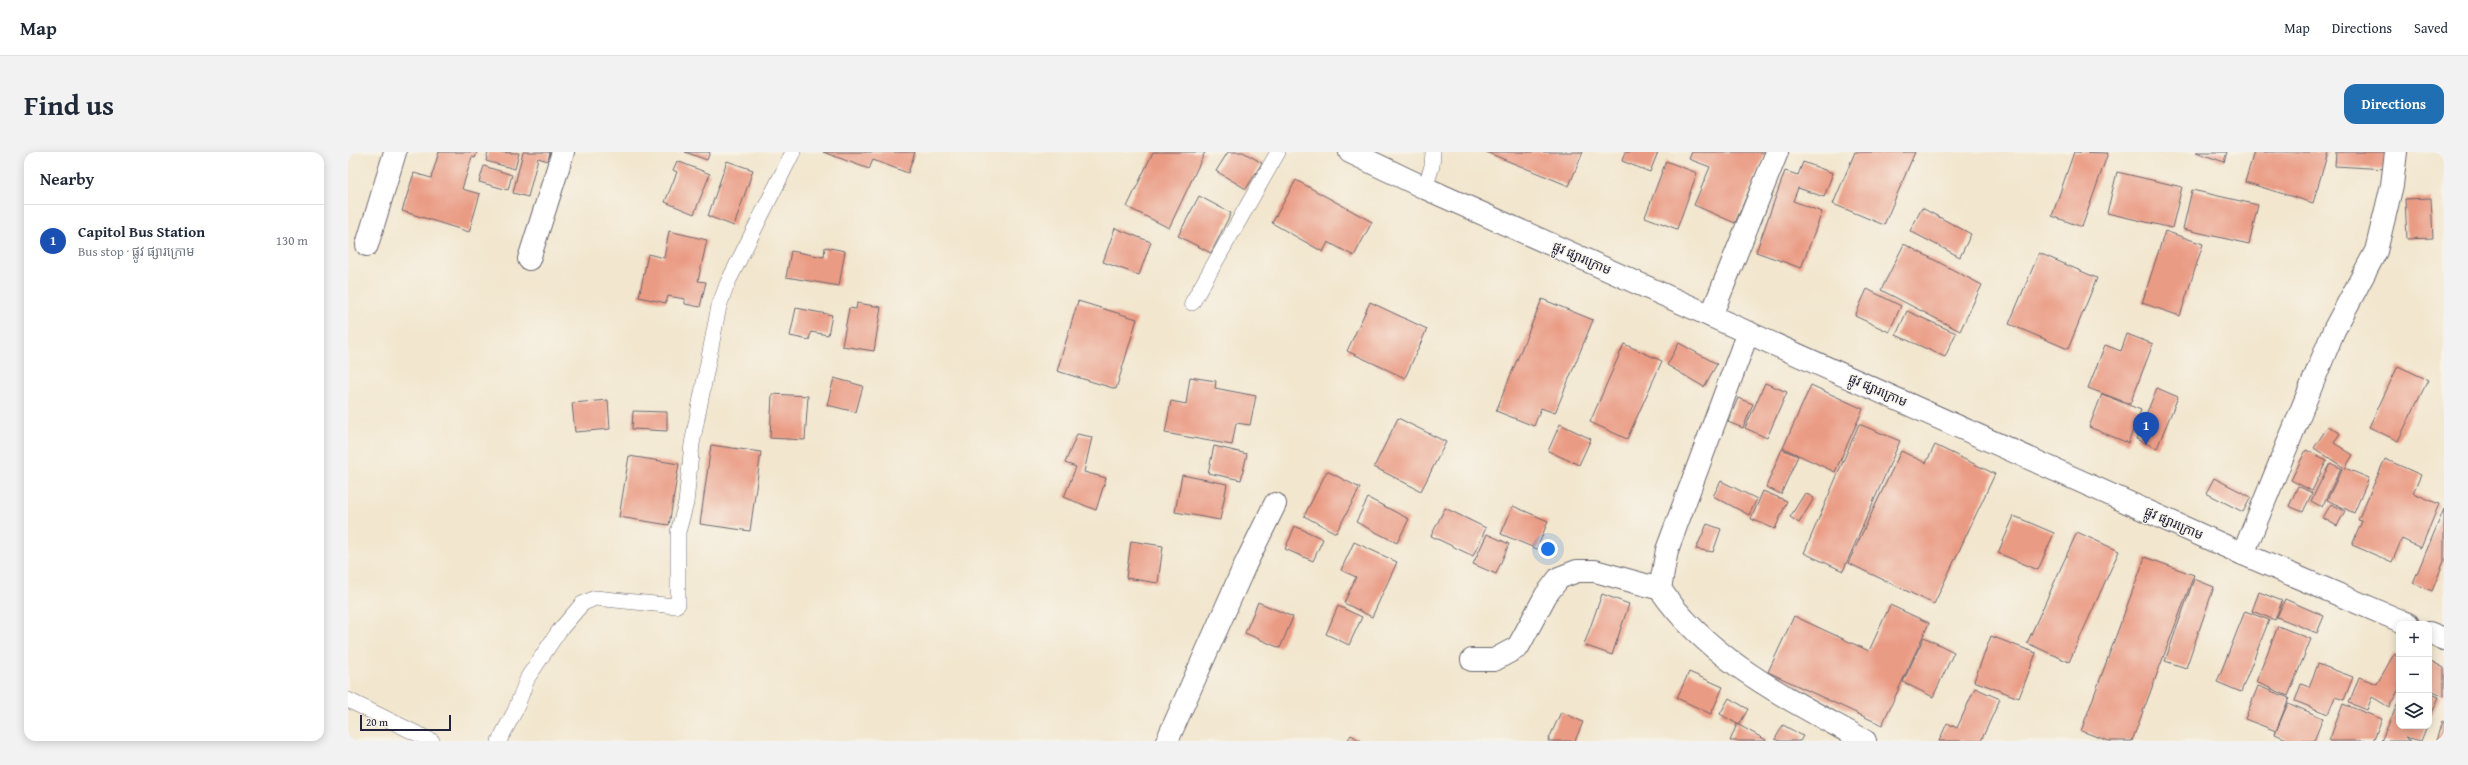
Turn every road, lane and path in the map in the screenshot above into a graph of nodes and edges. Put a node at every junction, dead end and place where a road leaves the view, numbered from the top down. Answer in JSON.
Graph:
{"nodes":[{"id":1,"x":396,"y":152,"type":"edge"},
{"id":2,"x":563,"y":152,"type":"edge"},
{"id":3,"x":793,"y":152,"type":"edge"},
{"id":4,"x":1278,"y":152,"type":"edge"},
{"id":5,"x":1350,"y":152,"type":"edge"},
{"id":6,"x":1432,"y":152,"type":"edge"},
{"id":7,"x":1777,"y":152,"type":"edge"},
{"id":8,"x":2396,"y":152,"type":"edge"},
{"id":9,"x":1425,"y":188,"type":"junction"},
{"id":10,"x":367,"y":245,"type":"dead end"},
{"id":11,"x":530,"y":259,"type":"dead end"},
{"id":12,"x":1192,"y":303,"type":"dead end"},
{"id":13,"x":1711,"y":316,"type":"junction"},
{"id":14,"x":1748,"y":332,"type":"junction"},
{"id":15,"x":1275,"y":504,"type":"dead end"},
{"id":16,"x":2242,"y":554,"type":"junction"},
{"id":17,"x":1660,"y":589,"type":"junction"},
{"id":18,"x":2401,"y":621,"type":"edge"},
{"id":19,"x":2432,"y":634,"type":"edge"},
{"id":20,"x":2444,"y":639,"type":"edge"},
{"id":21,"x":1472,"y":660,"type":"dead end"},
{"id":22,"x":348,"y":700,"type":"edge"},
{"id":23,"x":432,"y":741,"type":"edge"},
{"id":24,"x":499,"y":741,"type":"edge"},
{"id":25,"x":1167,"y":741,"type":"edge"},
{"id":26,"x":1865,"y":741,"type":"edge"}],
"edges":[{"from":1,"to":10,"type":"street"},
{"from":2,"to":11,"type":"street"},
{"from":3,"to":24,"type":"lane"},
{"from":4,"to":12,"type":"lane"},
{"from":5,"to":9,"type":"street","name":"ផ្លូវ ផ្សារក្រោម"},
{"from":6,"to":9,"type":"lane"},
{"from":7,"to":13,"type":"street"},
{"from":8,"to":16,"type":"street"},
{"from":9,"to":13,"type":"street","name":"ផ្លូវ ផ្សារក្រោម"},
{"from":13,"to":14,"type":"street","name":"ផ្លូវ ផ្សារក្រោម"},
{"from":14,"to":16,"type":"street","name":"ផ្លូវ ផ្សារក្រោម"},
{"from":14,"to":17,"type":"street"},
{"from":15,"to":25,"type":"street"},
{"from":16,"to":18,"type":"street","name":"ផ្លូវ ផ្សារក្រោម"},
{"from":17,"to":21,"type":"street"},
{"from":17,"to":26,"type":"street"},
{"from":19,"to":20,"type":"street"},
{"from":22,"to":23,"type":"lane"}]}
